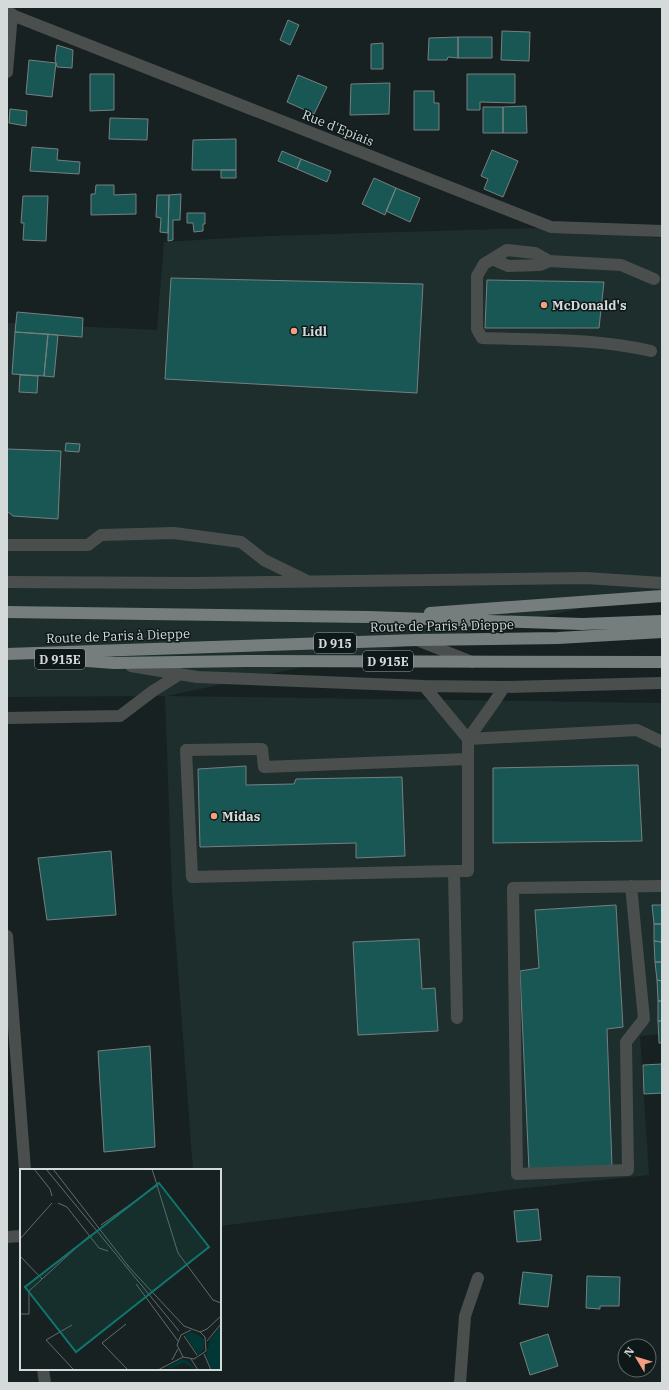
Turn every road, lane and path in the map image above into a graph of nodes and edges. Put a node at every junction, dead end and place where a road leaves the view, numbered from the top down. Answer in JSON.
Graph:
{"nodes":[{"id":1,"x":9,"y":13,"type":"edge"},
{"id":2,"x":7,"y":72,"type":"edge"},
{"id":3,"x":662,"y":231,"type":"edge"},
{"id":4,"x":654,"y":279,"type":"dead end"},
{"id":5,"x":651,"y":351,"type":"dead end"},
{"id":6,"x":7,"y":546,"type":"edge"},
{"id":7,"x":308,"y":581,"type":"junction"},
{"id":8,"x":7,"y":582,"type":"edge"},
{"id":9,"x":662,"y":583,"type":"edge"},
{"id":10,"x":662,"y":596,"type":"edge"},
{"id":11,"x":7,"y":612,"type":"edge"},
{"id":12,"x":369,"y":617,"type":"junction"},
{"id":13,"x":662,"y":621,"type":"edge"},
{"id":14,"x":662,"y":632,"type":"edge"},
{"id":15,"x":417,"y":640,"type":"junction"},
{"id":16,"x":7,"y":654,"type":"edge"},
{"id":17,"x":472,"y":662,"type":"junction"},
{"id":18,"x":662,"y":662,"type":"edge"},
{"id":19,"x":114,"y":663,"type":"junction"},
{"id":20,"x":180,"y":674,"type":"junction"},
{"id":21,"x":662,"y":683,"type":"edge"},
{"id":22,"x":424,"y":686,"type":"junction"},
{"id":23,"x":504,"y":687,"type":"junction"},
{"id":24,"x":7,"y":718,"type":"edge"},
{"id":25,"x":468,"y":739,"type":"junction"},
{"id":26,"x":662,"y":742,"type":"edge"},
{"id":27,"x":468,"y":759,"type":"junction"},
{"id":28,"x":454,"y":871,"type":"junction"},
{"id":29,"x":631,"y":886,"type":"junction"},
{"id":30,"x":662,"y":886,"type":"edge"},
{"id":31,"x":7,"y":936,"type":"edge"},
{"id":32,"x":457,"y":1018,"type":"dead end"},
{"id":33,"x":25,"y":1169,"type":"edge"},
{"id":34,"x":20,"y":1236,"type":"edge"},
{"id":35,"x":7,"y":1237,"type":"edge"},
{"id":36,"x":478,"y":1278,"type":"dead end"},
{"id":37,"x":43,"y":1370,"type":"edge"},
{"id":38,"x":45,"y":1383,"type":"edge"},
{"id":39,"x":460,"y":1383,"type":"edge"}],
"edges":[{"from":1,"to":2,"type":"street"},
{"from":1,"to":3,"type":"street","name":"Rue d'Epiais"},
{"from":4,"to":5,"type":"street"},
{"from":6,"to":7,"type":"street"},
{"from":7,"to":8,"type":"street"},
{"from":7,"to":9,"type":"street"},
{"from":10,"to":12,"type":"main road"},
{"from":11,"to":12,"type":"main road","name":"Route de Paris à Dieppe","number":"D 915"},
{"from":12,"to":13,"type":"main road","name":"Route de Paris à Dieppe","number":"D 915"},
{"from":14,"to":15,"type":"main road","name":"Route de Paris à Dieppe","number":"D 915"},
{"from":15,"to":16,"type":"main road","name":"Route de Paris à Dieppe","number":"D 915"},
{"from":15,"to":17,"type":"street"},
{"from":16,"to":19,"type":"main road","number":"D 915E"},
{"from":17,"to":18,"type":"main road","number":"D 915E"},
{"from":17,"to":19,"type":"main road","number":"D 915E"},
{"from":19,"to":20,"type":"street"},
{"from":20,"to":22,"type":"street"},
{"from":20,"to":24,"type":"street"},
{"from":21,"to":23,"type":"street"},
{"from":22,"to":23,"type":"street"},
{"from":22,"to":25,"type":"street"},
{"from":23,"to":25,"type":"street"},
{"from":25,"to":26,"type":"street"},
{"from":25,"to":27,"type":"street"},
{"from":27,"to":28,"type":"street"},
{"from":27,"to":28,"type":"street"},
{"from":28,"to":32,"type":"street"},
{"from":29,"to":29,"type":"street"},
{"from":29,"to":30,"type":"street"},
{"from":31,"to":33,"type":"street"},
{"from":34,"to":35,"type":"street"},
{"from":36,"to":39,"type":"street"},
{"from":37,"to":38,"type":"street"}]}
